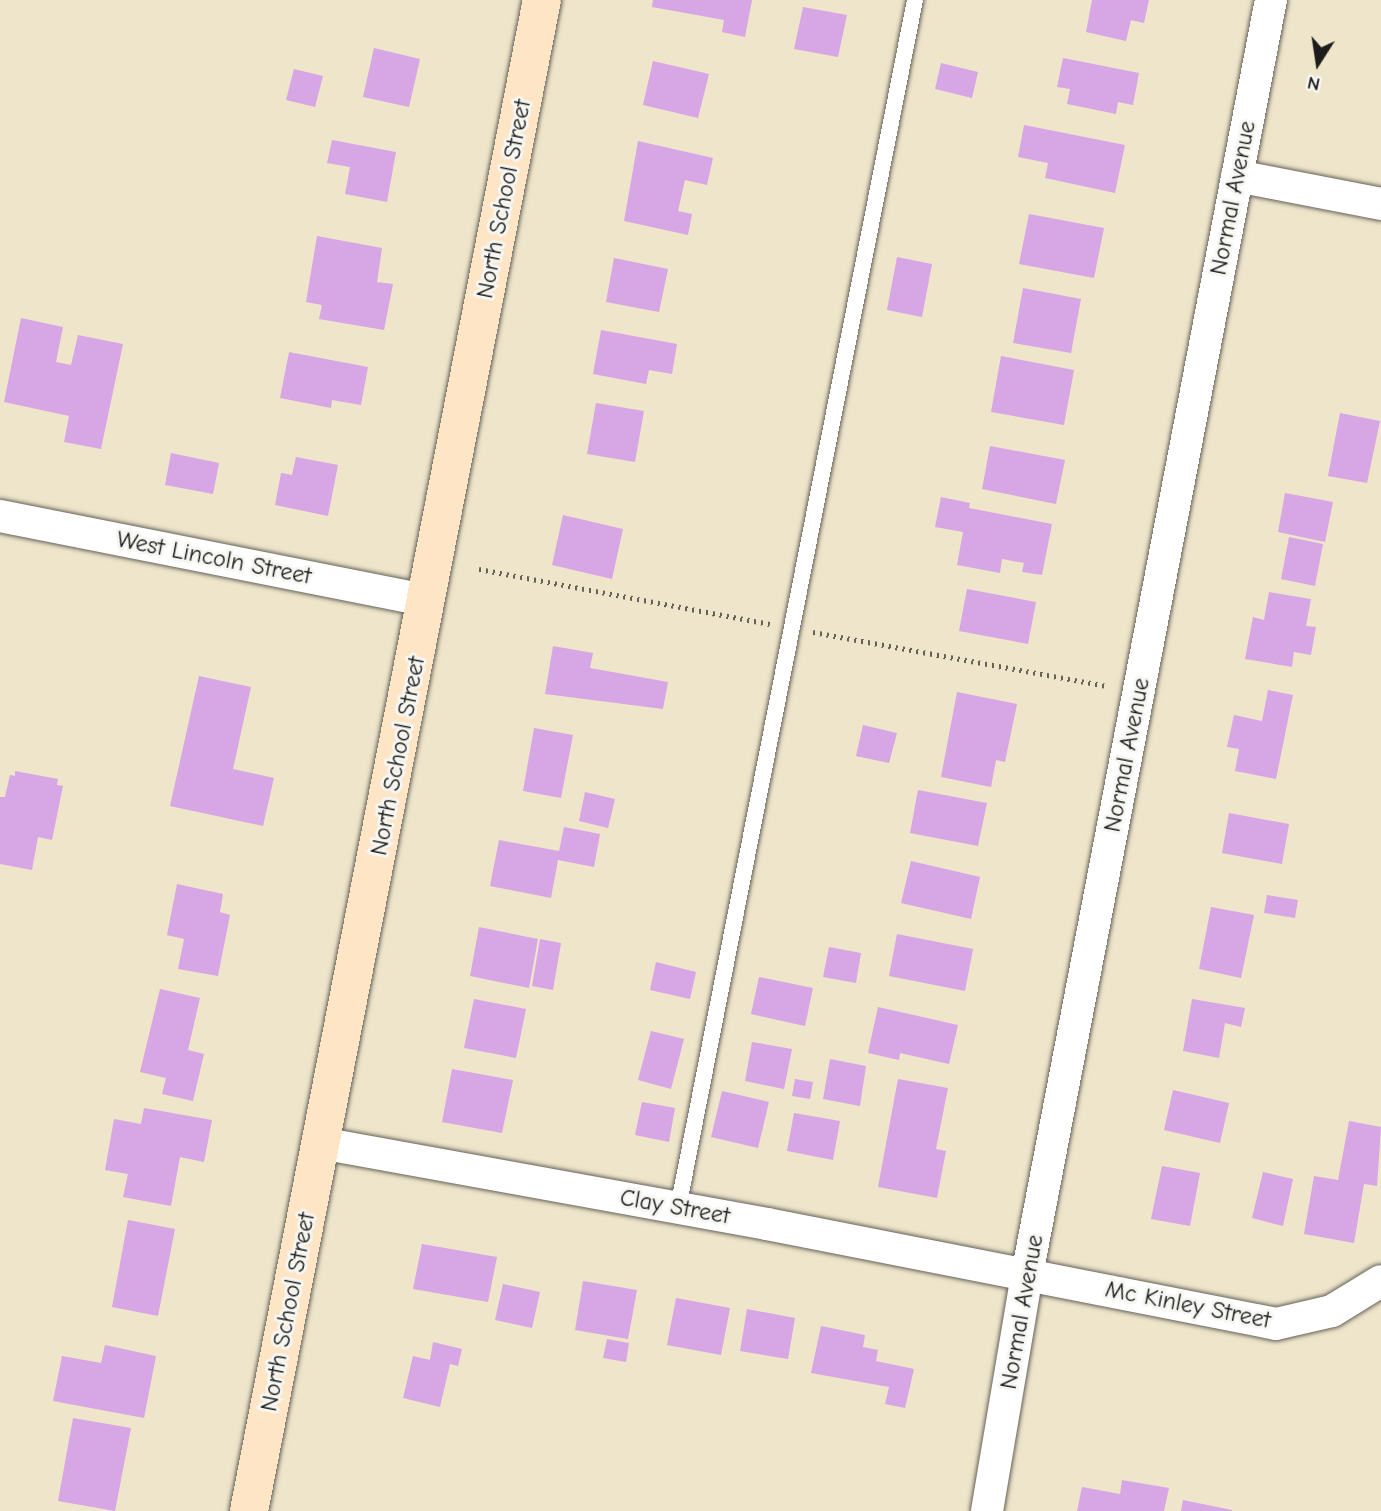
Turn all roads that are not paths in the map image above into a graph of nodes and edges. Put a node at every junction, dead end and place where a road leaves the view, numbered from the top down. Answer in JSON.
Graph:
{"nodes":[{"id":1,"x":542,"y":0,"type":"edge"},
{"id":2,"x":915,"y":0,"type":"edge"},
{"id":3,"x":1271,"y":0,"type":"edge"},
{"id":4,"x":1237,"y":176,"type":"junction"},
{"id":5,"x":1381,"y":204,"type":"edge"},
{"id":6,"x":0,"y":516,"type":"edge"},
{"id":7,"x":428,"y":601,"type":"junction"},
{"id":8,"x":321,"y":1143,"type":"junction"},
{"id":9,"x":678,"y":1208,"type":"junction"},
{"id":10,"x":1027,"y":1275,"type":"junction"},
{"id":11,"x":1381,"y":1281,"type":"edge"},
{"id":12,"x":249,"y":1511,"type":"edge"},
{"id":13,"x":988,"y":1511,"type":"edge"}],
"edges":[{"from":1,"to":7,"type":"street","name":"North School Street"},
{"from":2,"to":9,"type":"lane"},
{"from":3,"to":4,"type":"street","name":"Normal Avenue"},
{"from":4,"to":5,"type":"street"},
{"from":4,"to":10,"type":"street","name":"Normal Avenue"},
{"from":6,"to":7,"type":"street","name":"West Lincoln Street"},
{"from":7,"to":8,"type":"street","name":"North School Street"},
{"from":8,"to":9,"type":"street","name":"Clay Street"},
{"from":8,"to":12,"type":"street","name":"North School Street"},
{"from":9,"to":10,"type":"street","name":"Clay Street"},
{"from":10,"to":11,"type":"street","name":"Mc Kinley Street"},
{"from":10,"to":13,"type":"street","name":"Normal Avenue"}]}
